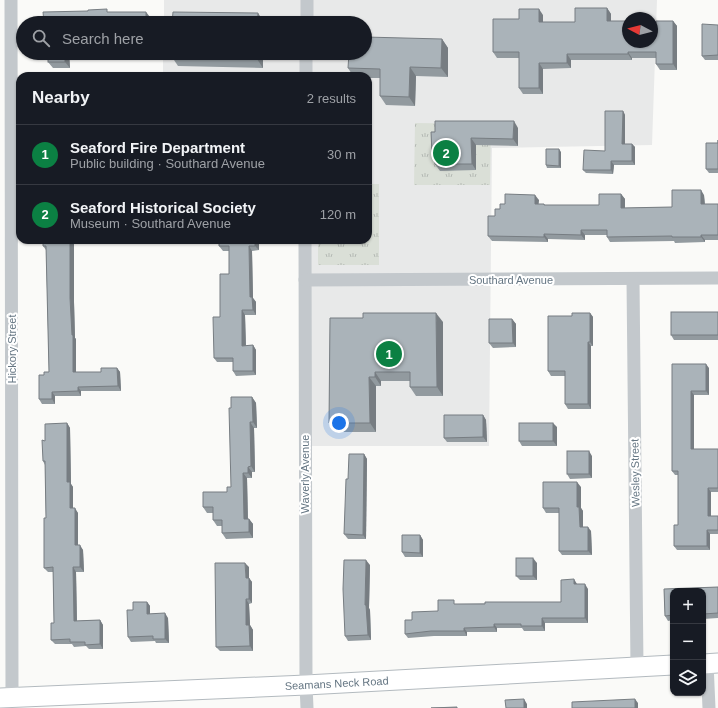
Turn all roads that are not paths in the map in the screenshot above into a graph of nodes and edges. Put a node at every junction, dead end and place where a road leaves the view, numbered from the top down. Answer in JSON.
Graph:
{"nodes":[{"id":1,"x":11,"y":0,"type":"edge"},
{"id":2,"x":307,"y":0,"type":"edge"},
{"id":3,"x":307,"y":16,"type":"edge"},
{"id":4,"x":306,"y":60,"type":"edge"},
{"id":5,"x":306,"y":72,"type":"edge"},
{"id":6,"x":305,"y":244,"type":"edge"},
{"id":7,"x":718,"y":278,"type":"edge"},
{"id":8,"x":305,"y":280,"type":"junction"},
{"id":9,"x":633,"y":280,"type":"junction"},
{"id":10,"x":709,"y":663,"type":"edge"},
{"id":11,"x":670,"y":665,"type":"edge"},
{"id":12,"x":638,"y":667,"type":"junction"},
{"id":13,"x":306,"y":685,"type":"junction"},
{"id":14,"x":6,"y":698,"type":"edge"},
{"id":15,"x":307,"y":708,"type":"edge"},
{"id":16,"x":709,"y":708,"type":"edge"}],
"edges":[{"from":1,"to":14,"type":"street","name":"Hickory Street"},
{"from":2,"to":3,"type":"street"},
{"from":4,"to":5,"type":"street"},
{"from":6,"to":8,"type":"street","name":"Waverly Avenue"},
{"from":7,"to":9,"type":"street","name":"Southard Avenue"},
{"from":8,"to":9,"type":"street","name":"Southard Avenue"},
{"from":8,"to":13,"type":"street","name":"Waverly Avenue"},
{"from":9,"to":12,"type":"street","name":"Wesley Street"},
{"from":10,"to":16,"type":"street"},
{"from":11,"to":12,"type":"street","name":"Seamans Neck Road"},
{"from":12,"to":13,"type":"street","name":"Seamans Neck Road"},
{"from":13,"to":14,"type":"street","name":"Seamans Neck Road"},
{"from":13,"to":15,"type":"street","name":"Waverly Avenue"}]}
